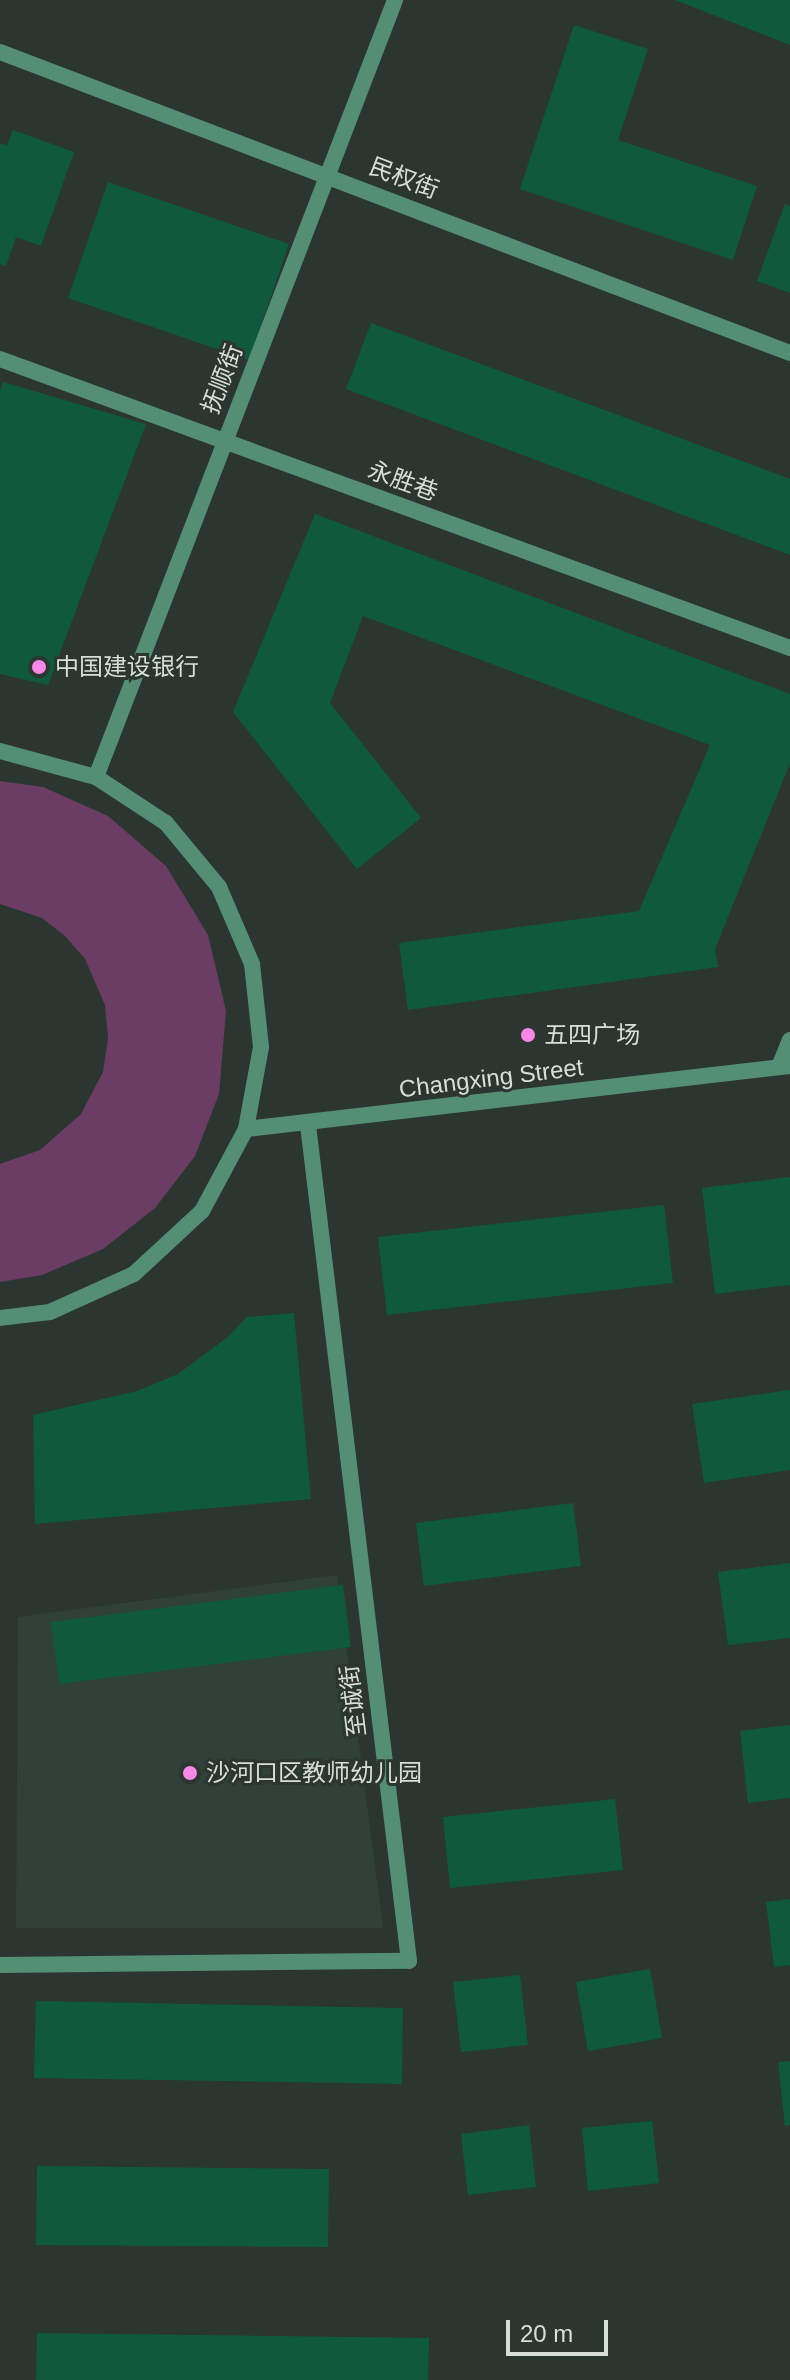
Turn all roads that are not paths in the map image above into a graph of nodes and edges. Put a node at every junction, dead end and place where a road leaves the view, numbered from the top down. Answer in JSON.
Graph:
{"nodes":[{"id":1,"x":395,"y":0,"type":"edge"},
{"id":2,"x":0,"y":52,"type":"edge"},
{"id":3,"x":326,"y":173,"type":"junction"},
{"id":4,"x":790,"y":353,"type":"edge"},
{"id":5,"x":0,"y":359,"type":"edge"},
{"id":6,"x":224,"y":441,"type":"junction"},
{"id":7,"x":790,"y":648,"type":"edge"},
{"id":8,"x":0,"y":751,"type":"edge"},
{"id":9,"x":96,"y":777,"type":"junction"},
{"id":10,"x":790,"y":1040,"type":"edge"},
{"id":11,"x":785,"y":1067,"type":"edge"},
{"id":12,"x":308,"y":1125,"type":"junction"},
{"id":13,"x":246,"y":1129,"type":"junction"},
{"id":14,"x":0,"y":1318,"type":"edge"},
{"id":15,"x":0,"y":1965,"type":"edge"}],
"edges":[{"from":1,"to":3,"type":"street","name":"抚顺街"},
{"from":2,"to":3,"type":"street","name":"民权街"},
{"from":3,"to":4,"type":"street","name":"民权街"},
{"from":3,"to":6,"type":"street","name":"抚顺街"},
{"from":5,"to":6,"type":"street","name":"永胜巷"},
{"from":6,"to":7,"type":"street","name":"永胜巷"},
{"from":6,"to":9,"type":"street","name":"抚顺街"},
{"from":8,"to":9,"type":"street"},
{"from":9,"to":13,"type":"street"},
{"from":10,"to":11,"type":"street"},
{"from":11,"to":12,"type":"street","name":"Changxing Street"},
{"from":12,"to":13,"type":"street","name":"Changxing Street"},
{"from":12,"to":15,"type":"street","name":"至诚街"},
{"from":13,"to":14,"type":"street"}]}
